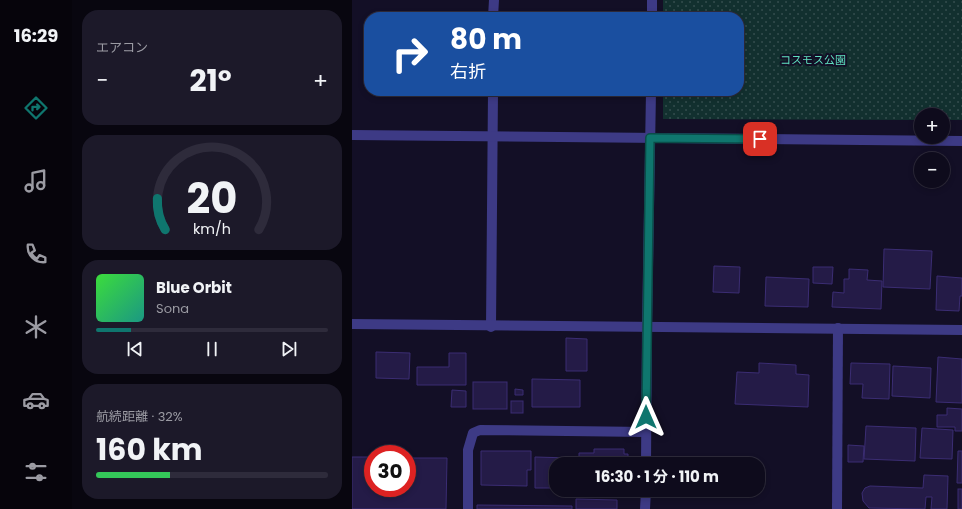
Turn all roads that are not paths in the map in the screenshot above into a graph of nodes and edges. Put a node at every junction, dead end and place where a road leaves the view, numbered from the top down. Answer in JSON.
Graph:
{"nodes":[{"id":1,"x":494,"y":0,"type":"edge"},
{"id":2,"x":652,"y":0,"type":"edge"},
{"id":3,"x":493,"y":12,"type":"edge"},
{"id":4,"x":652,"y":12,"type":"edge"},
{"id":5,"x":493,"y":96,"type":"edge"},
{"id":6,"x":651,"y":96,"type":"edge"},
{"id":7,"x":352,"y":135,"type":"edge"},
{"id":8,"x":492,"y":136,"type":"junction"},
{"id":9,"x":650,"y":138,"type":"junction"},
{"id":10,"x":962,"y":141,"type":"edge"},
{"id":11,"x":352,"y":324,"type":"edge"},
{"id":12,"x":491,"y":326,"type":"junction"},
{"id":13,"x":647,"y":327,"type":"junction"},
{"id":14,"x":838,"y":328,"type":"junction"},
{"id":15,"x":962,"y":330,"type":"edge"},
{"id":16,"x":646,"y":432,"type":"junction"},
{"id":17,"x":646,"y":457,"type":"edge"},
{"id":18,"x":646,"y":497,"type":"edge"},
{"id":19,"x":468,"y":509,"type":"edge"},
{"id":20,"x":645,"y":509,"type":"edge"},
{"id":21,"x":837,"y":509,"type":"edge"}],
"edges":[{"from":1,"to":3,"type":"street"},
{"from":2,"to":4,"type":"street"},
{"from":5,"to":8,"type":"street"},
{"from":6,"to":9,"type":"street"},
{"from":7,"to":8,"type":"street"},
{"from":8,"to":9,"type":"street"},
{"from":8,"to":12,"type":"street"},
{"from":9,"to":10,"type":"street"},
{"from":9,"to":13,"type":"street"},
{"from":11,"to":12,"type":"street"},
{"from":12,"to":13,"type":"street"},
{"from":13,"to":14,"type":"street"},
{"from":13,"to":16,"type":"street"},
{"from":14,"to":15,"type":"street"},
{"from":14,"to":21,"type":"street"},
{"from":16,"to":17,"type":"street"},
{"from":16,"to":19,"type":"street"},
{"from":18,"to":20,"type":"street"}]}
